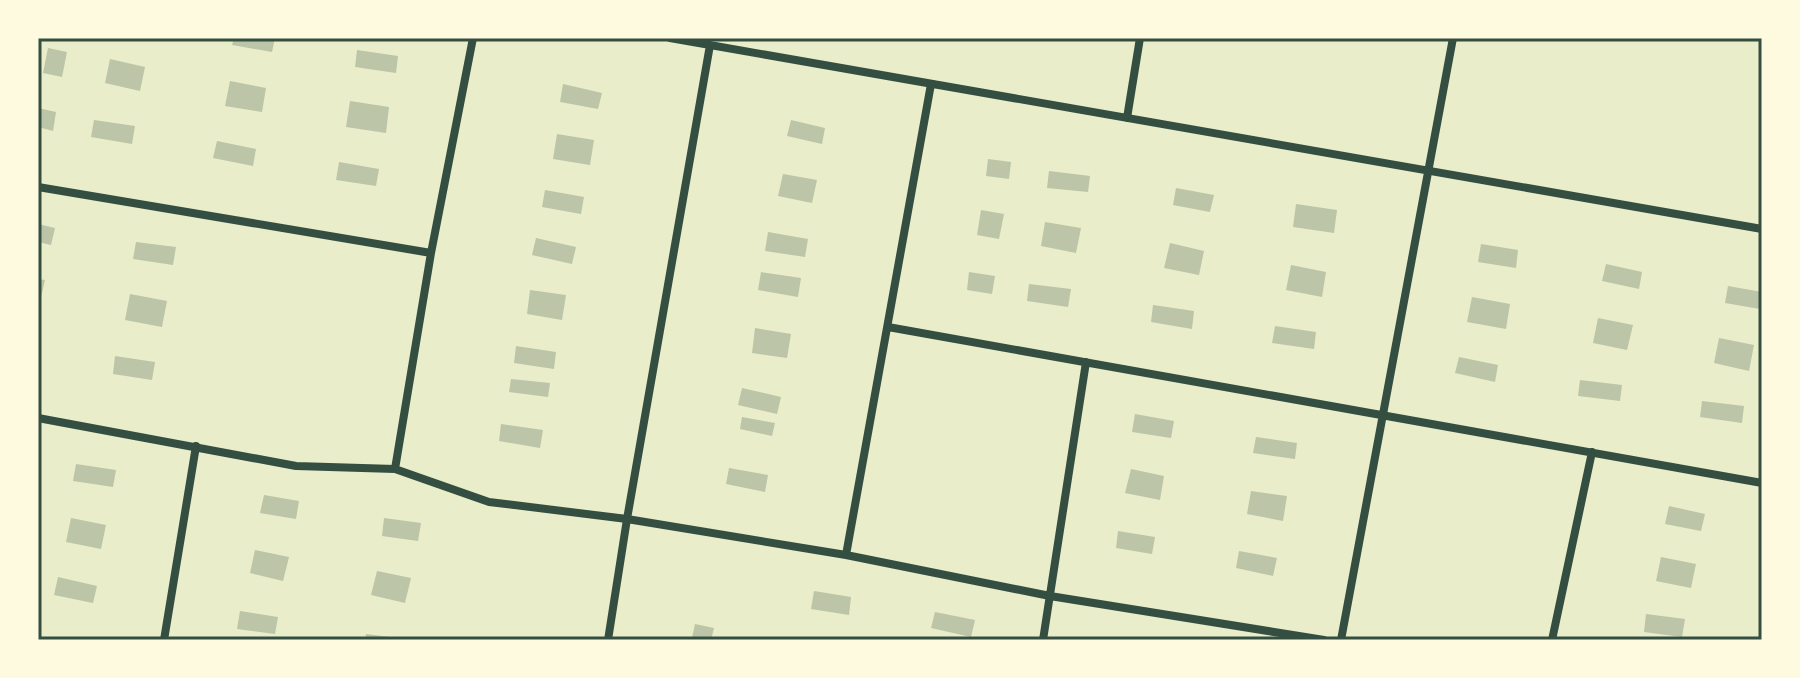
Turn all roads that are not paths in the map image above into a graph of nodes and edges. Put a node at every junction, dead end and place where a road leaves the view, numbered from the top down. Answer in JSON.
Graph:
{"nodes":[{"id":1,"x":473,"y":38,"type":"edge"},
{"id":2,"x":670,"y":38,"type":"edge"},
{"id":3,"x":1140,"y":38,"type":"edge"},
{"id":4,"x":1453,"y":38,"type":"edge"},
{"id":5,"x":710,"y":45,"type":"junction"},
{"id":6,"x":931,"y":84,"type":"junction"},
{"id":7,"x":1127,"y":118,"type":"junction"},
{"id":8,"x":1428,"y":171,"type":"junction"},
{"id":9,"x":38,"y":187,"type":"edge"},
{"id":10,"x":1762,"y":229,"type":"edge"},
{"id":11,"x":431,"y":253,"type":"junction"},
{"id":12,"x":888,"y":327,"type":"junction"},
{"id":13,"x":1086,"y":362,"type":"junction"},
{"id":14,"x":1382,"y":415,"type":"junction"},
{"id":15,"x":38,"y":418,"type":"edge"},
{"id":16,"x":196,"y":446,"type":"junction"},
{"id":17,"x":1592,"y":452,"type":"junction"},
{"id":18,"x":395,"y":469,"type":"junction"},
{"id":19,"x":1762,"y":483,"type":"edge"},
{"id":20,"x":627,"y":519,"type":"junction"},
{"id":21,"x":846,"y":555,"type":"junction"},
{"id":22,"x":1050,"y":596,"type":"junction"},
{"id":23,"x":164,"y":640,"type":"edge"},
{"id":24,"x":608,"y":640,"type":"edge"},
{"id":25,"x":1043,"y":640,"type":"edge"},
{"id":26,"x":1324,"y":640,"type":"edge"},
{"id":27,"x":1341,"y":640,"type":"edge"},
{"id":28,"x":1552,"y":640,"type":"edge"}],
"edges":[{"from":1,"to":11,"type":"street"},
{"from":2,"to":5,"type":"street"},
{"from":3,"to":7,"type":"street"},
{"from":4,"to":8,"type":"street"},
{"from":5,"to":6,"type":"street"},
{"from":5,"to":20,"type":"street"},
{"from":6,"to":7,"type":"street"},
{"from":6,"to":12,"type":"street"},
{"from":7,"to":8,"type":"street"},
{"from":8,"to":10,"type":"street"},
{"from":8,"to":14,"type":"street"},
{"from":9,"to":11,"type":"street"},
{"from":11,"to":18,"type":"street"},
{"from":12,"to":13,"type":"street"},
{"from":12,"to":21,"type":"street"},
{"from":13,"to":14,"type":"street"},
{"from":13,"to":22,"type":"street"},
{"from":14,"to":17,"type":"street"},
{"from":14,"to":27,"type":"street"},
{"from":15,"to":16,"type":"street"},
{"from":16,"to":18,"type":"street"},
{"from":16,"to":23,"type":"street"},
{"from":17,"to":19,"type":"street"},
{"from":17,"to":28,"type":"street"},
{"from":18,"to":20,"type":"street"},
{"from":20,"to":21,"type":"street"},
{"from":20,"to":24,"type":"street"},
{"from":21,"to":22,"type":"street"},
{"from":22,"to":25,"type":"street"},
{"from":22,"to":26,"type":"street"}]}
